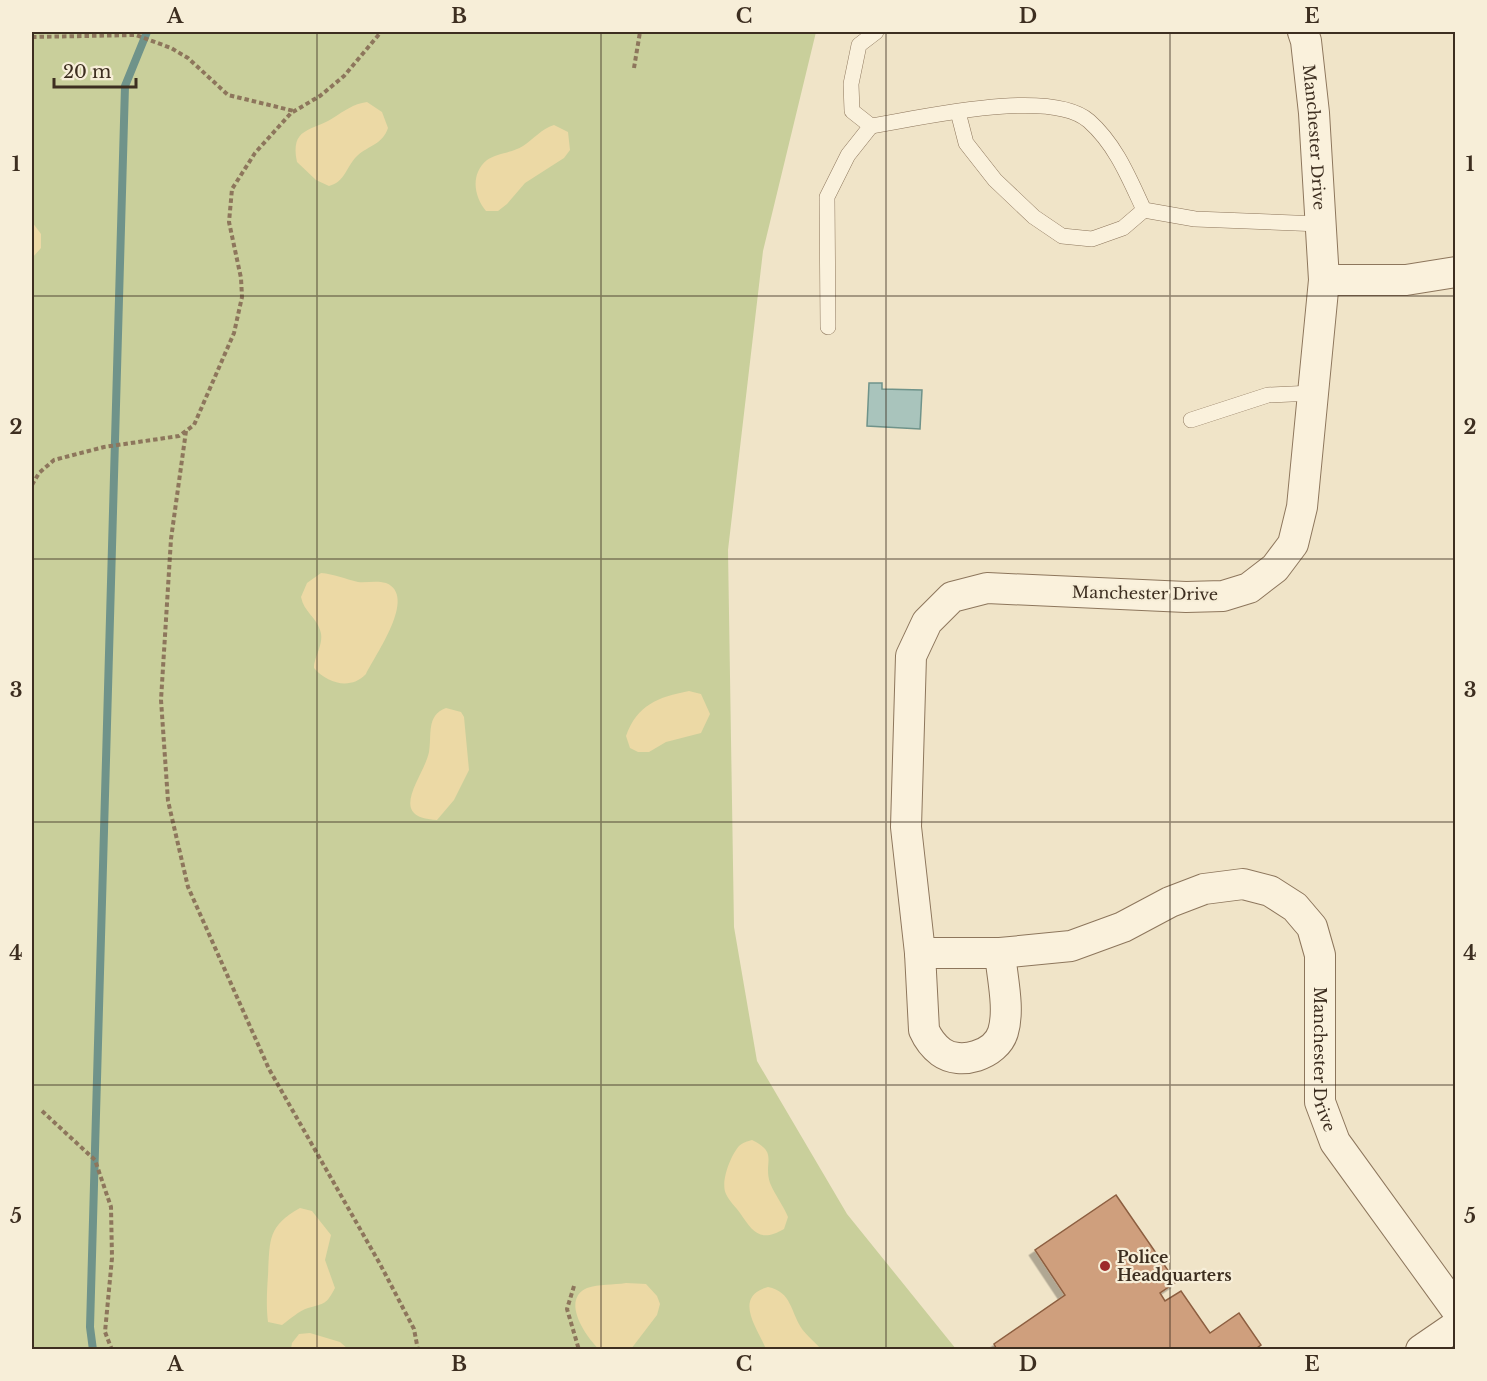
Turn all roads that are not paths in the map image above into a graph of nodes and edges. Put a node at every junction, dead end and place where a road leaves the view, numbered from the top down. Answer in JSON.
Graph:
{"nodes":[{"id":1,"x":876,"y":32,"type":"edge"},
{"id":2,"x":1307,"y":35,"type":"edge"},
{"id":3,"x":958,"y":112,"type":"junction"},
{"id":4,"x":871,"y":126,"type":"junction"},
{"id":5,"x":1144,"y":210,"type":"junction"},
{"id":6,"x":1320,"y":224,"type":"junction"},
{"id":7,"x":1455,"y":272,"type":"edge"},
{"id":8,"x":1324,"y":280,"type":"junction"},
{"id":9,"x":828,"y":327,"type":"dead end"},
{"id":10,"x":1313,"y":393,"type":"junction"},
{"id":11,"x":1191,"y":420,"type":"dead end"},
{"id":12,"x":920,"y":953,"type":"junction"},
{"id":13,"x":1000,"y":954,"type":"junction"},
{"id":14,"x":1455,"y":1309,"type":"edge"},
{"id":15,"x":1455,"y":1326,"type":"edge"},
{"id":16,"x":1421,"y":1350,"type":"edge"}],
"edges":[{"from":1,"to":4,"type":"lane"},
{"from":2,"to":6,"type":"street","name":"Manchester Drive"},
{"from":3,"to":4,"type":"lane"},
{"from":3,"to":5,"type":"lane"},
{"from":3,"to":5,"type":"lane"},
{"from":4,"to":9,"type":"lane"},
{"from":5,"to":6,"type":"lane"},
{"from":6,"to":8,"type":"street","name":"Manchester Drive"},
{"from":7,"to":8,"type":"street"},
{"from":8,"to":10,"type":"street","name":"Manchester Drive"},
{"from":10,"to":11,"type":"lane"},
{"from":10,"to":12,"type":"street","name":"Manchester Drive"},
{"from":12,"to":13,"type":"street","name":"Manchester Drive"},
{"from":12,"to":13,"type":"street","name":"Manchester Drive"},
{"from":13,"to":14,"type":"street","name":"Manchester Drive"},
{"from":15,"to":16,"type":"street"}]}
